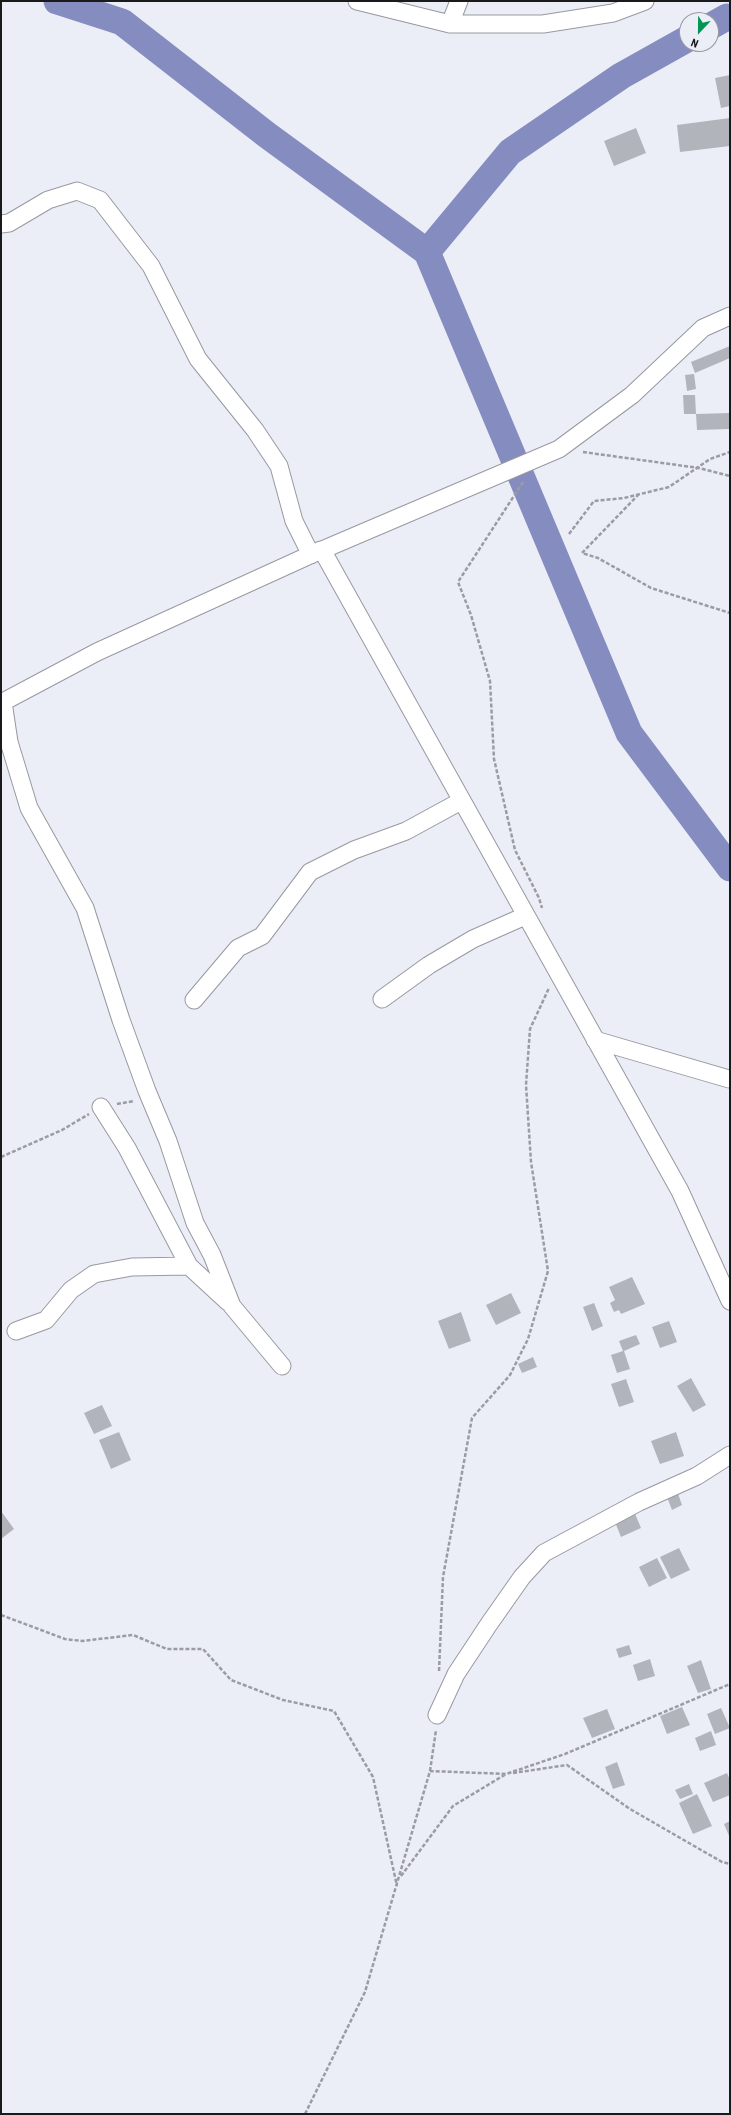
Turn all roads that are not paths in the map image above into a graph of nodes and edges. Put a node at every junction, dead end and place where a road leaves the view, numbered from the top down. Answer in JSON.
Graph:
{"nodes":[{"id":1,"x":357,"y":1,"type":"edge"},
{"id":2,"x":459,"y":1,"type":"edge"},
{"id":3,"x":646,"y":1,"type":"edge"},
{"id":4,"x":450,"y":24,"type":"junction"},
{"id":5,"x":1,"y":224,"type":"edge"},
{"id":6,"x":730,"y":316,"type":"edge"},
{"id":7,"x":316,"y":553,"type":"junction"},
{"id":8,"x":2,"y":702,"type":"edge"},
{"id":9,"x":461,"y":801,"type":"junction"},
{"id":10,"x":525,"y":916,"type":"junction"},
{"id":11,"x":382,"y":999,"type":"dead end"},
{"id":12,"x":194,"y":1000,"type":"dead end"},
{"id":13,"x":595,"y":1040,"type":"junction"},
{"id":14,"x":729,"y":1079,"type":"edge"},
{"id":15,"x":101,"y":1107,"type":"road end"},
{"id":16,"x":189,"y":1266,"type":"junction"},
{"id":17,"x":730,"y":1301,"type":"edge"},
{"id":18,"x":232,"y":1306,"type":"junction"},
{"id":19,"x":16,"y":1331,"type":"dead end"},
{"id":20,"x":282,"y":1366,"type":"dead end"},
{"id":21,"x":730,"y":1455,"type":"edge"},
{"id":22,"x":437,"y":1715,"type":"road end"}],
"edges":[{"from":1,"to":4,"type":"street"},
{"from":2,"to":4,"type":"street"},
{"from":3,"to":4,"type":"street"},
{"from":5,"to":7,"type":"street"},
{"from":6,"to":7,"type":"street"},
{"from":7,"to":8,"type":"street"},
{"from":7,"to":9,"type":"street"},
{"from":8,"to":18,"type":"street"},
{"from":9,"to":10,"type":"street"},
{"from":9,"to":12,"type":"street"},
{"from":10,"to":11,"type":"street"},
{"from":10,"to":13,"type":"street"},
{"from":13,"to":14,"type":"street"},
{"from":13,"to":17,"type":"street"},
{"from":15,"to":16,"type":"street"},
{"from":16,"to":18,"type":"street"},
{"from":16,"to":19,"type":"street"},
{"from":18,"to":20,"type":"street"},
{"from":21,"to":22,"type":"street"}]}
